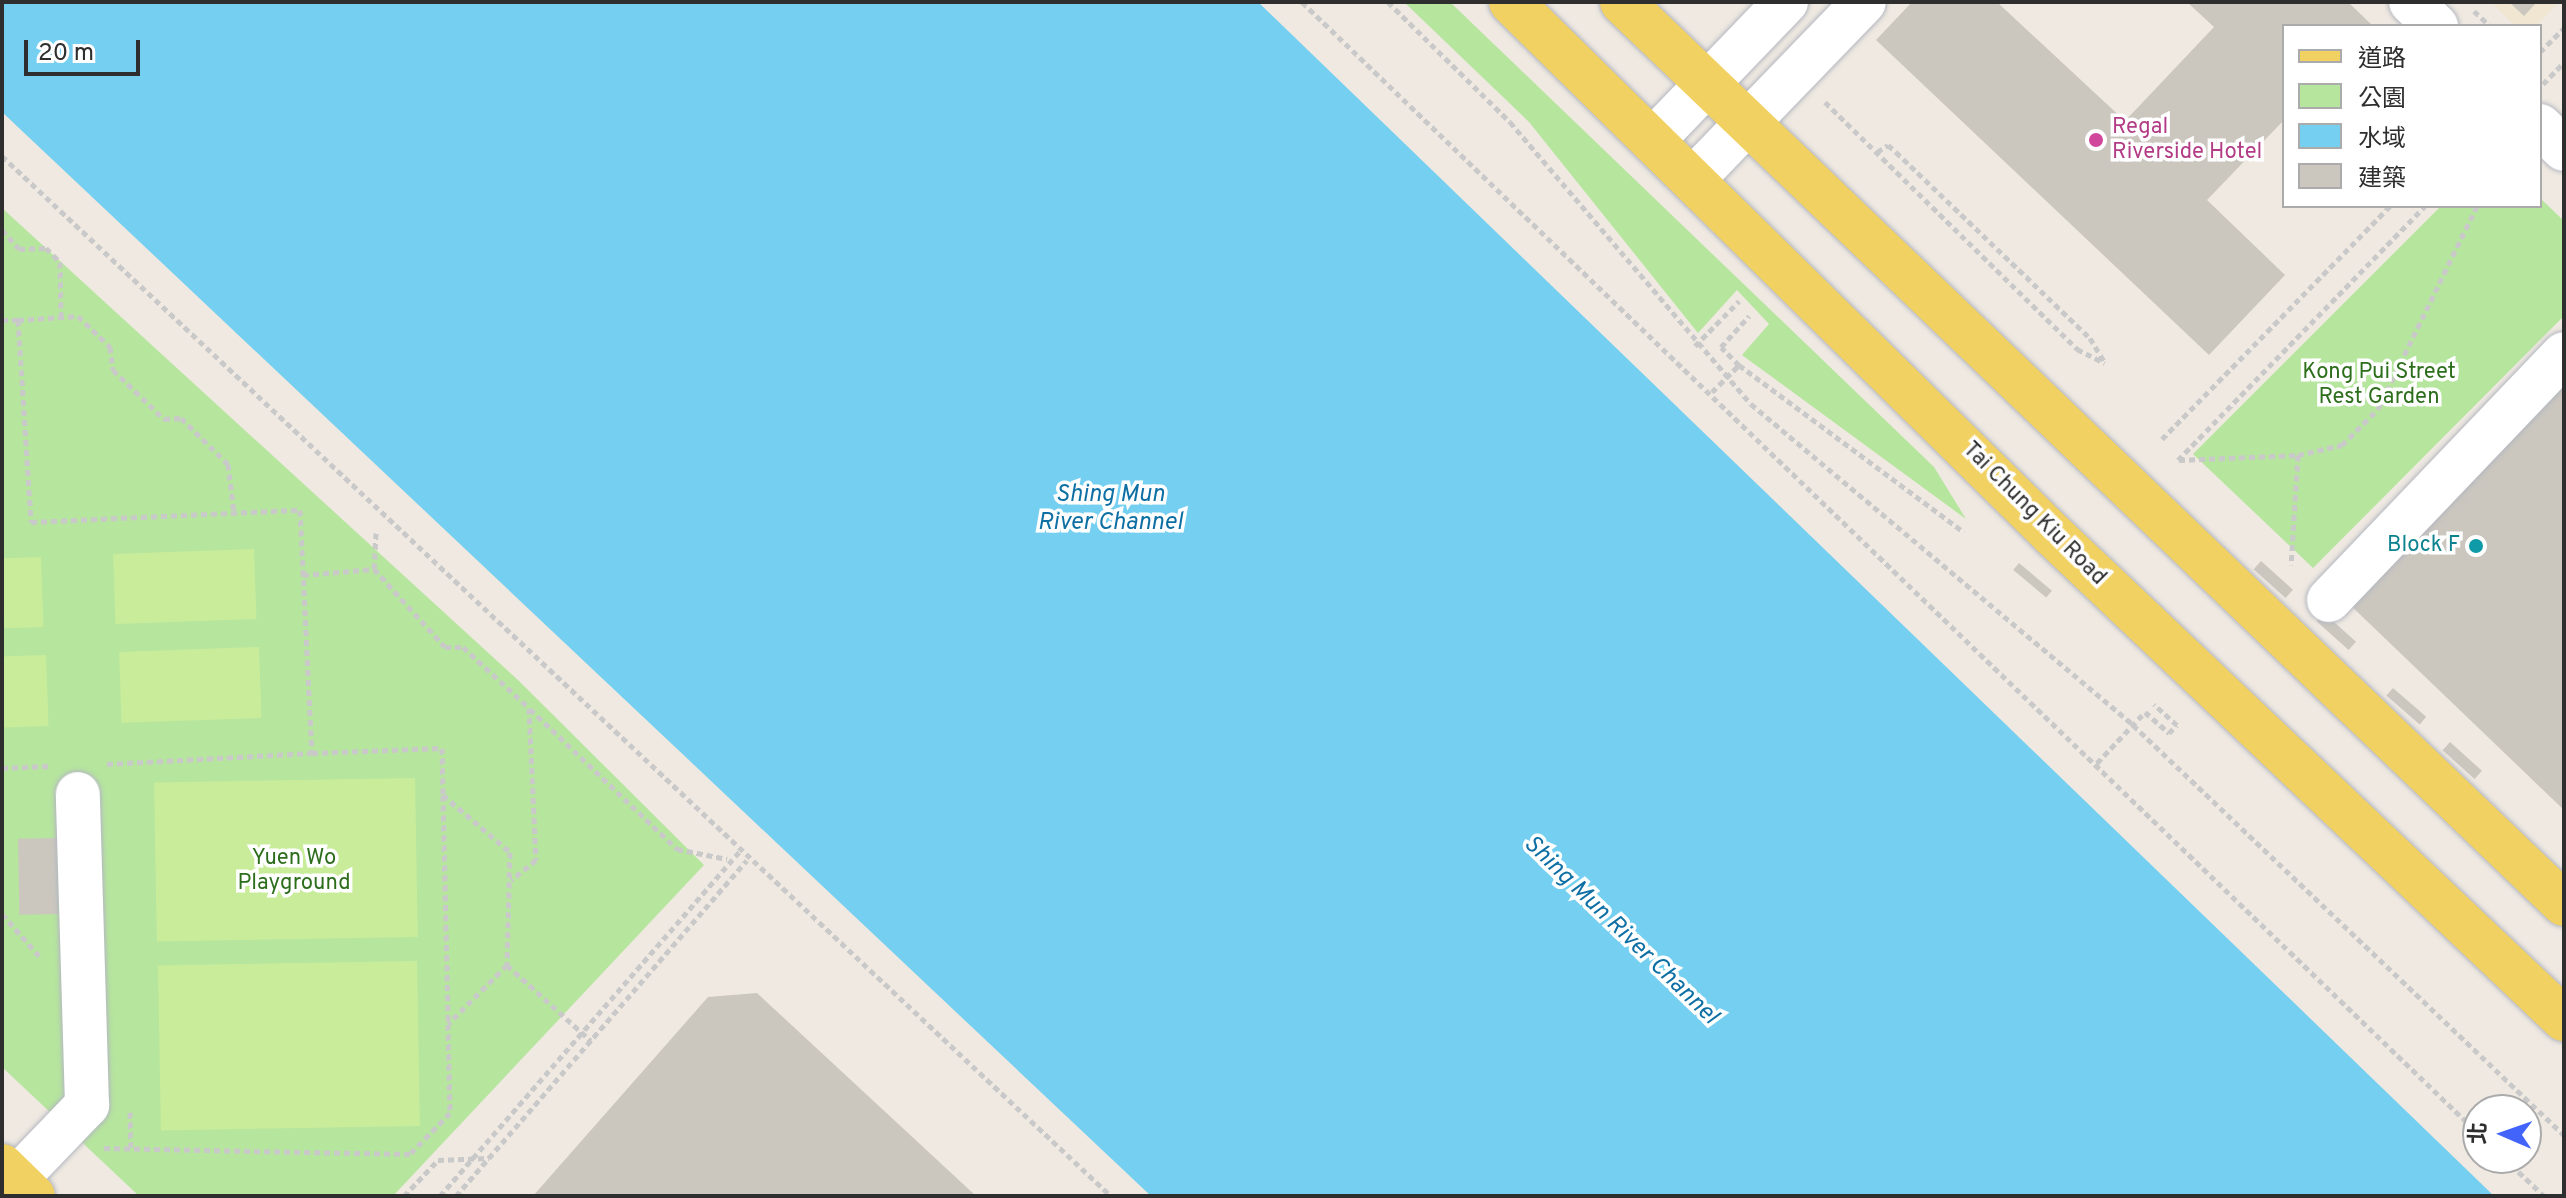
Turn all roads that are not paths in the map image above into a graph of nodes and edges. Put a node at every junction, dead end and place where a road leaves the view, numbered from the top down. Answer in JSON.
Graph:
{"nodes":[{"id":1,"x":1511,"y":2,"type":"edge"},
{"id":2,"x":1622,"y":2,"type":"edge"},
{"id":3,"x":1786,"y":2,"type":"edge"},
{"id":4,"x":1864,"y":2,"type":"edge"},
{"id":5,"x":2411,"y":2,"type":"edge"},
{"id":6,"x":2434,"y":24,"type":"edge"},
{"id":7,"x":1707,"y":83,"type":"junction"},
{"id":8,"x":1747,"y":123,"type":"junction"},
{"id":9,"x":2542,"y":128,"type":"edge"},
{"id":10,"x":1655,"y":138,"type":"junction"},
{"id":11,"x":2564,"y":149,"type":"edge"},
{"id":12,"x":1695,"y":177,"type":"junction"},
{"id":13,"x":2564,"y":354,"type":"edge"},
{"id":14,"x":2329,"y":600,"type":"dead end"},
{"id":15,"x":91,"y":787,"type":"road end"},
{"id":16,"x":2564,"y":904,"type":"edge"},
{"id":17,"x":2564,"y":1019,"type":"edge"},
{"id":18,"x":17,"y":1180,"type":"edge"}],
"edges":[{"from":1,"to":10,"type":"main road","name":"Tai Chung Kiu Road"},
{"from":2,"to":7,"type":"main road"},
{"from":3,"to":7,"type":"street"},
{"from":4,"to":8,"type":"street"},
{"from":5,"to":6,"type":"street"},
{"from":7,"to":8,"type":"main road"},
{"from":7,"to":10,"type":"street"},
{"from":8,"to":12,"type":"street"},
{"from":8,"to":16,"type":"main road"},
{"from":9,"to":11,"type":"street"},
{"from":10,"to":12,"type":"main road","name":"Tai Chung Kiu Road"},
{"from":12,"to":17,"type":"main road","name":"Tai Chung Kiu Road"},
{"from":13,"to":14,"type":"street"},
{"from":15,"to":18,"type":"street"}]}
